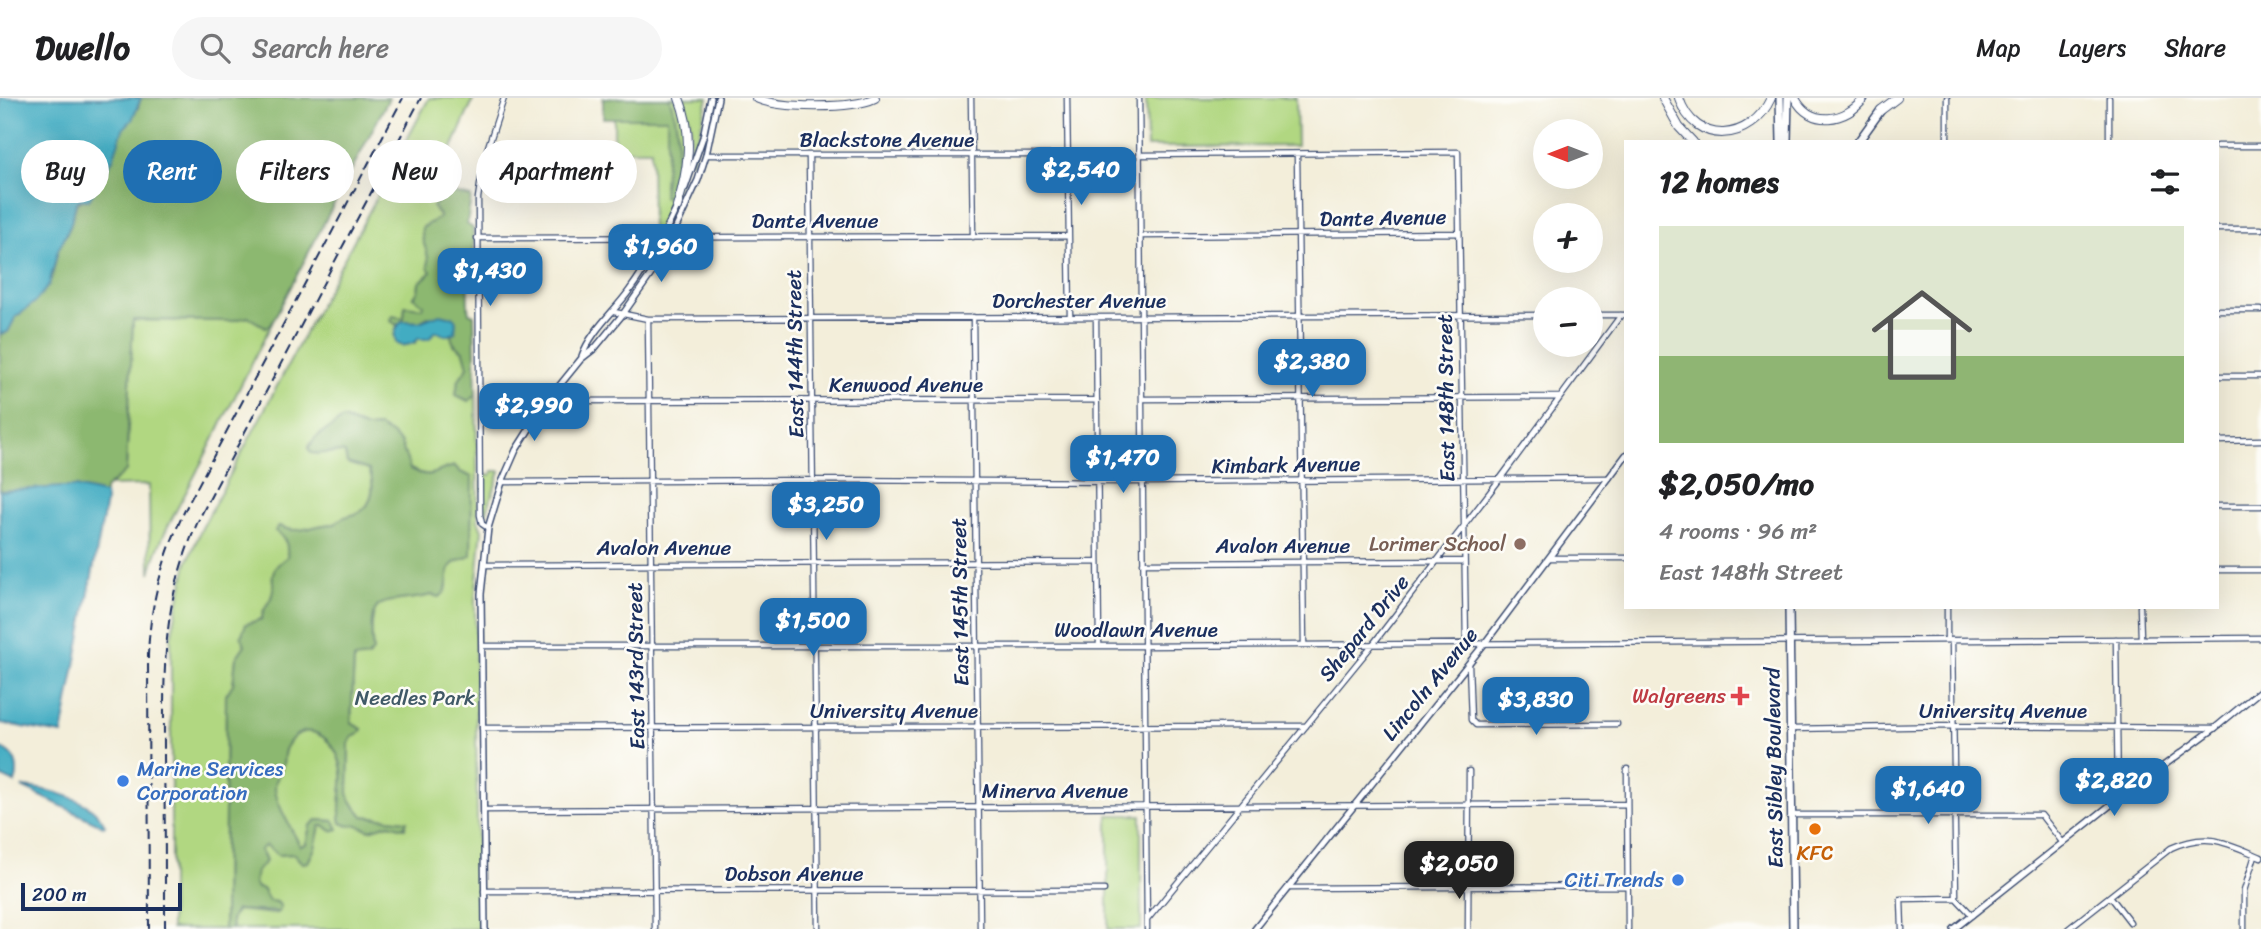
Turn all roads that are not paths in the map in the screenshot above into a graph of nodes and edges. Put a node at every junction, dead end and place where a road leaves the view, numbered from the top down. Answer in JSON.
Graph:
{"nodes":[{"id":1,"x":505,"y":98,"type":"edge"},
{"id":2,"x":679,"y":98,"type":"edge"},
{"id":3,"x":711,"y":98,"type":"edge"},
{"id":4,"x":719,"y":98,"type":"edge"},
{"id":5,"x":757,"y":98,"type":"edge"},
{"id":6,"x":875,"y":98,"type":"edge"},
{"id":7,"x":971,"y":98,"type":"edge"},
{"id":8,"x":1067,"y":98,"type":"edge"},
{"id":9,"x":1139,"y":98,"type":"edge"},
{"id":10,"x":1663,"y":98,"type":"edge"},
{"id":11,"x":1679,"y":98,"type":"edge"},
{"id":12,"x":1771,"y":98,"type":"edge"},
{"id":13,"x":1780,"y":98,"type":"edge"},
{"id":14,"x":1788,"y":98,"type":"edge"},
{"id":15,"x":1795,"y":98,"type":"edge"},
{"id":16,"x":1864,"y":98,"type":"edge"},
{"id":17,"x":1889,"y":98,"type":"edge"},
{"id":18,"x":1897,"y":98,"type":"edge"},
{"id":19,"x":1947,"y":98,"type":"edge"},
{"id":20,"x":2109,"y":98,"type":"edge"},
{"id":21,"x":1881,"y":110,"type":"junction"},
{"id":22,"x":1691,"y":140,"type":"edge"},
{"id":23,"x":1781,"y":140,"type":"edge"},
{"id":24,"x":1787,"y":140,"type":"edge"},
{"id":25,"x":1858,"y":140,"type":"edge"},
{"id":26,"x":1947,"y":140,"type":"edge"},
{"id":27,"x":2109,"y":140,"type":"edge"},
{"id":28,"x":2219,"y":146,"type":"edge"},
{"id":29,"x":2261,"y":146,"type":"edge"},
{"id":30,"x":1297,"y":154,"type":"junction"},
{"id":31,"x":706,"y":155,"type":"junction"},
{"id":32,"x":1068,"y":155,"type":"junction"},
{"id":33,"x":1139,"y":155,"type":"junction"},
{"id":34,"x":809,"y":156,"type":"junction"},
{"id":35,"x":972,"y":156,"type":"junction"},
{"id":36,"x":677,"y":207,"type":"junction"},
{"id":37,"x":2219,"y":229,"type":"edge"},
{"id":38,"x":2261,"y":229,"type":"edge"},
{"id":39,"x":1459,"y":233,"type":"junction"},
{"id":40,"x":1297,"y":235,"type":"junction"},
{"id":41,"x":1068,"y":236,"type":"junction"},
{"id":42,"x":1140,"y":236,"type":"junction"},
{"id":43,"x":663,"y":237,"type":"junction"},
{"id":44,"x":810,"y":237,"type":"junction"},
{"id":45,"x":973,"y":237,"type":"junction"},
{"id":46,"x":477,"y":238,"type":"junction"},
{"id":47,"x":671,"y":238,"type":"junction"},
{"id":48,"x":2219,"y":310,"type":"edge"},
{"id":49,"x":2261,"y":310,"type":"edge"},
{"id":50,"x":614,"y":312,"type":"junction"},
{"id":51,"x":623,"y":314,"type":"junction"},
{"id":52,"x":1460,"y":315,"type":"junction"},
{"id":53,"x":1533,"y":315,"type":"edge"},
{"id":54,"x":1603,"y":315,"type":"edge"},
{"id":55,"x":1623,"y":315,"type":"edge"},
{"id":56,"x":973,"y":317,"type":"junction"},
{"id":57,"x":1070,"y":317,"type":"junction"},
{"id":58,"x":1096,"y":317,"type":"junction"},
{"id":59,"x":1141,"y":317,"type":"junction"},
{"id":60,"x":1298,"y":317,"type":"junction"},
{"id":61,"x":811,"y":318,"type":"junction"},
{"id":62,"x":648,"y":319,"type":"junction"},
{"id":63,"x":581,"y":359,"type":"junction"},
{"id":64,"x":2219,"y":376,"type":"edge"},
{"id":65,"x":2261,"y":376,"type":"edge"},
{"id":66,"x":1559,"y":397,"type":"junction"},
{"id":67,"x":1462,"y":398,"type":"junction"},
{"id":68,"x":1142,"y":399,"type":"junction"},
{"id":69,"x":1300,"y":399,"type":"junction"},
{"id":70,"x":974,"y":400,"type":"junction"},
{"id":71,"x":1097,"y":400,"type":"junction"},
{"id":72,"x":547,"y":401,"type":"junction"},
{"id":73,"x":649,"y":401,"type":"junction"},
{"id":74,"x":812,"y":401,"type":"junction"},
{"id":75,"x":2261,"y":440,"type":"edge"},
{"id":76,"x":2219,"y":441,"type":"edge"},
{"id":77,"x":1624,"y":458,"type":"edge"},
{"id":78,"x":1609,"y":478,"type":"junction"},
{"id":79,"x":1463,"y":479,"type":"junction"},
{"id":80,"x":1500,"y":479,"type":"junction"},
{"id":81,"x":813,"y":480,"type":"junction"},
{"id":82,"x":1301,"y":480,"type":"junction"},
{"id":83,"x":650,"y":481,"type":"junction"},
{"id":84,"x":975,"y":481,"type":"junction"},
{"id":85,"x":502,"y":482,"type":"junction"},
{"id":86,"x":1097,"y":482,"type":"junction"},
{"id":87,"x":1142,"y":482,"type":"junction"},
{"id":88,"x":2219,"y":506,"type":"edge"},
{"id":89,"x":2261,"y":506,"type":"edge"},
{"id":90,"x":1464,"y":524,"type":"junction"},
{"id":91,"x":488,"y":528,"type":"junction"},
{"id":92,"x":1549,"y":558,"type":"junction"},
{"id":93,"x":1624,"y":558,"type":"edge"},
{"id":94,"x":1437,"y":561,"type":"junction"},
{"id":95,"x":1464,"y":561,"type":"junction"},
{"id":96,"x":1098,"y":562,"type":"junction"},
{"id":97,"x":1301,"y":562,"type":"junction"},
{"id":98,"x":651,"y":563,"type":"junction"},
{"id":99,"x":976,"y":563,"type":"junction"},
{"id":100,"x":1143,"y":563,"type":"junction"},
{"id":101,"x":814,"y":564,"type":"junction"},
{"id":102,"x":483,"y":565,"type":"junction"},
{"id":103,"x":2219,"y":570,"type":"edge"},
{"id":104,"x":2261,"y":570,"type":"edge"},
{"id":105,"x":1789,"y":609,"type":"edge"},
{"id":106,"x":1947,"y":609,"type":"edge"},
{"id":107,"x":2140,"y":609,"type":"edge"},
{"id":108,"x":2141,"y":638,"type":"junction"},
{"id":109,"x":2261,"y":638,"type":"edge"},
{"id":110,"x":2116,"y":639,"type":"junction"},
{"id":111,"x":1950,"y":640,"type":"junction"},
{"id":112,"x":1790,"y":641,"type":"junction"},
{"id":113,"x":1466,"y":643,"type":"junction"},
{"id":114,"x":1485,"y":643,"type":"junction"},
{"id":115,"x":1304,"y":644,"type":"junction"},
{"id":116,"x":1373,"y":644,"type":"junction"},
{"id":117,"x":482,"y":646,"type":"junction"},
{"id":118,"x":652,"y":646,"type":"junction"},
{"id":119,"x":814,"y":646,"type":"junction"},
{"id":120,"x":977,"y":646,"type":"junction"},
{"id":121,"x":1098,"y":646,"type":"junction"},
{"id":122,"x":1144,"y":646,"type":"junction"},
{"id":123,"x":1469,"y":664,"type":"junction"},
{"id":124,"x":2261,"y":690,"type":"edge"},
{"id":125,"x":1617,"y":724,"type":"dead end"},
{"id":126,"x":1145,"y":726,"type":"junction"},
{"id":127,"x":1306,"y":726,"type":"junction"},
{"id":128,"x":1953,"y":726,"type":"junction"},
{"id":129,"x":653,"y":727,"type":"junction"},
{"id":130,"x":815,"y":727,"type":"junction"},
{"id":131,"x":978,"y":727,"type":"junction"},
{"id":132,"x":2117,"y":727,"type":"junction"},
{"id":133,"x":482,"y":728,"type":"junction"},
{"id":134,"x":2215,"y":728,"type":"junction"},
{"id":135,"x":1791,"y":729,"type":"junction"},
{"id":136,"x":1627,"y":769,"type":"dead end"},
{"id":137,"x":1469,"y":771,"type":"dead end"},
{"id":138,"x":2118,"y":799,"type":"junction"},
{"id":139,"x":1628,"y":804,"type":"junction"},
{"id":140,"x":1467,"y":806,"type":"junction"},
{"id":141,"x":979,"y":807,"type":"junction"},
{"id":142,"x":1146,"y":807,"type":"junction"},
{"id":143,"x":1241,"y":807,"type":"junction"},
{"id":144,"x":1354,"y":807,"type":"junction"},
{"id":145,"x":816,"y":808,"type":"junction"},
{"id":146,"x":653,"y":809,"type":"junction"},
{"id":147,"x":484,"y":810,"type":"junction"},
{"id":148,"x":1954,"y":814,"type":"junction"},
{"id":149,"x":1792,"y":815,"type":"junction"},
{"id":150,"x":2063,"y":843,"type":"junction"},
{"id":151,"x":2255,"y":855,"type":"junction"},
{"id":152,"x":2261,"y":857,"type":"edge"},
{"id":153,"x":1628,"y":886,"type":"junction"},
{"id":154,"x":1290,"y":888,"type":"junction"},
{"id":155,"x":1468,"y":888,"type":"junction"},
{"id":156,"x":654,"y":890,"type":"junction"},
{"id":157,"x":817,"y":890,"type":"junction"},
{"id":158,"x":979,"y":890,"type":"junction"},
{"id":159,"x":1104,"y":890,"type":"dead end"},
{"id":160,"x":484,"y":891,"type":"junction"},
{"id":161,"x":2110,"y":896,"type":"junction"},
{"id":162,"x":1956,"y":898,"type":"junction"},
{"id":163,"x":1972,"y":915,"type":"junction"},
{"id":164,"x":1147,"y":920,"type":"junction"},
{"id":165,"x":2130,"y":922,"type":"dead end"},
{"id":166,"x":485,"y":929,"type":"edge"},
{"id":167,"x":655,"y":929,"type":"edge"},
{"id":168,"x":818,"y":929,"type":"edge"},
{"id":169,"x":980,"y":929,"type":"edge"},
{"id":170,"x":1147,"y":929,"type":"edge"},
{"id":171,"x":1255,"y":929,"type":"edge"},
{"id":172,"x":1468,"y":929,"type":"edge"},
{"id":173,"x":1628,"y":929,"type":"edge"},
{"id":174,"x":1793,"y":929,"type":"edge"},
{"id":175,"x":1902,"y":929,"type":"edge"},
{"id":176,"x":1954,"y":929,"type":"edge"},
{"id":177,"x":2068,"y":929,"type":"edge"},
{"id":178,"x":2244,"y":929,"type":"edge"}],
"edges":[{"from":1,"to":46,"type":"street"},
{"from":2,"to":36,"type":"highway"},
{"from":3,"to":36,"type":"street"},
{"from":4,"to":31,"type":"street"},
{"from":5,"to":6,"type":"highway"},
{"from":7,"to":35,"type":"street"},
{"from":8,"to":32,"type":"street"},
{"from":9,"to":33,"type":"street"},
{"from":10,"to":22,"type":"highway"},
{"from":11,"to":12,"type":"highway"},
{"from":13,"to":23,"type":"main road"},
{"from":14,"to":24,"type":"main road"},
{"from":15,"to":16,"type":"highway"},
{"from":17,"to":21,"type":"street"},
{"from":18,"to":21,"type":"highway"},
{"from":19,"to":26,"type":"street"},
{"from":20,"to":27,"type":"street"},
{"from":21,"to":25,"type":"main road"},
{"from":28,"to":29,"type":"street"},
{"from":30,"to":33,"type":"street"},
{"from":30,"to":39,"type":"street","name":"East 148th Street"},
{"from":30,"to":40,"type":"street"},
{"from":31,"to":34,"type":"street","name":"Blackstone Avenue"},
{"from":31,"to":47,"type":"street"},
{"from":32,"to":35,"type":"street","name":"Blackstone Avenue"},
{"from":32,"to":41,"type":"street"},
{"from":33,"to":42,"type":"street"},
{"from":34,"to":35,"type":"street","name":"Blackstone Avenue"},
{"from":34,"to":44,"type":"street","name":"East 144th Street"},
{"from":35,"to":45,"type":"street"},
{"from":36,"to":43,"type":"street"},
{"from":37,"to":38,"type":"street"},
{"from":39,"to":40,"type":"street","name":"Dante Avenue"},
{"from":39,"to":52,"type":"street","name":"East 148th Street"},
{"from":40,"to":42,"type":"street","name":"Dante Avenue"},
{"from":40,"to":60,"type":"street"},
{"from":41,"to":45,"type":"street","name":"Dante Avenue"},
{"from":41,"to":57,"type":"street"},
{"from":42,"to":59,"type":"street"},
{"from":43,"to":46,"type":"street","name":"Dante Avenue"},
{"from":43,"to":47,"type":"street","name":"Dante Avenue"},
{"from":43,"to":50,"type":"street"},
{"from":44,"to":45,"type":"street","name":"Dante Avenue"},
{"from":44,"to":47,"type":"street","name":"Dante Avenue"},
{"from":44,"to":61,"type":"street","name":"East 144th Street"},
{"from":46,"to":91,"type":"street"},
{"from":47,"to":51,"type":"street"},
{"from":48,"to":49,"type":"street"},
{"from":50,"to":51,"type":"street","name":"Dorchester Avenue"},
{"from":50,"to":63,"type":"street"},
{"from":51,"to":62,"type":"street","name":"Dorchester Avenue"},
{"from":51,"to":63,"type":"street"},
{"from":52,"to":53,"type":"street","name":"Dorchester Avenue"},
{"from":52,"to":60,"type":"street","name":"Dorchester Avenue"},
{"from":52,"to":67,"type":"street","name":"East 148th Street"},
{"from":54,"to":55,"type":"street"},
{"from":55,"to":66,"type":"street","name":"Shepard Drive"},
{"from":56,"to":57,"type":"street","name":"Dorchester Avenue"},
{"from":56,"to":61,"type":"street","name":"Dorchester Avenue"},
{"from":56,"to":70,"type":"street","name":"East 145th Street"},
{"from":57,"to":58,"type":"street","name":"Dorchester Avenue"},
{"from":58,"to":59,"type":"street","name":"Dorchester Avenue"},
{"from":58,"to":71,"type":"street"},
{"from":59,"to":60,"type":"street","name":"Dorchester Avenue"},
{"from":59,"to":68,"type":"street"},
{"from":60,"to":69,"type":"street"},
{"from":61,"to":62,"type":"street","name":"Dorchester Avenue"},
{"from":61,"to":74,"type":"street","name":"East 144th Street"},
{"from":62,"to":73,"type":"street","name":"East 143rd Street"},
{"from":63,"to":72,"type":"street"},
{"from":64,"to":65,"type":"street"},
{"from":66,"to":67,"type":"street"},
{"from":66,"to":80,"type":"street","name":"Shepard Drive"},
{"from":67,"to":69,"type":"street"},
{"from":67,"to":79,"type":"street","name":"East 148th Street"},
{"from":68,"to":69,"type":"street"},
{"from":68,"to":87,"type":"street"},
{"from":69,"to":82,"type":"street"},
{"from":70,"to":71,"type":"street","name":"Kenwood Avenue"},
{"from":70,"to":74,"type":"street","name":"Kenwood Avenue"},
{"from":70,"to":84,"type":"street","name":"East 145th Street"},
{"from":71,"to":86,"type":"street"},
{"from":72,"to":73,"type":"street","name":"Kenwood Avenue"},
{"from":72,"to":85,"type":"street"},
{"from":73,"to":74,"type":"street","name":"Kenwood Avenue"},
{"from":73,"to":83,"type":"street","name":"East 143rd Street"},
{"from":74,"to":81,"type":"street","name":"East 144th Street"},
{"from":75,"to":76,"type":"street"},
{"from":77,"to":78,"type":"street","name":"Lincoln Avenue"},
{"from":78,"to":80,"type":"street","name":"Kimbark Avenue"},
{"from":78,"to":92,"type":"street","name":"Lincoln Avenue"},
{"from":79,"to":80,"type":"street","name":"Kimbark Avenue"},
{"from":79,"to":82,"type":"street","name":"Kimbark Avenue"},
{"from":79,"to":90,"type":"street","name":"East 148th Street"},
{"from":80,"to":90,"type":"street","name":"Shepard Drive"},
{"from":81,"to":83,"type":"street","name":"Kimbark Avenue"},
{"from":81,"to":84,"type":"street","name":"Kimbark Avenue"},
{"from":81,"to":101,"type":"street","name":"East 144th Street"},
{"from":82,"to":87,"type":"street","name":"Kimbark Avenue"},
{"from":82,"to":97,"type":"street"},
{"from":83,"to":85,"type":"street","name":"Kimbark Avenue"},
{"from":83,"to":98,"type":"street","name":"East 143rd Street"},
{"from":84,"to":86,"type":"street","name":"Kimbark Avenue"},
{"from":84,"to":99,"type":"street","name":"East 145th Street"},
{"from":85,"to":91,"type":"street"},
{"from":86,"to":87,"type":"street","name":"Kimbark Avenue"},
{"from":86,"to":96,"type":"street"},
{"from":87,"to":100,"type":"street"},
{"from":88,"to":89,"type":"street"},
{"from":90,"to":94,"type":"street","name":"Shepard Drive"},
{"from":90,"to":95,"type":"street","name":"East 148th Street"},
{"from":91,"to":102,"type":"street"},
{"from":92,"to":93,"type":"street"},
{"from":92,"to":114,"type":"street","name":"Lincoln Avenue"},
{"from":94,"to":95,"type":"street","name":"Avalon Avenue"},
{"from":94,"to":97,"type":"street","name":"Avalon Avenue"},
{"from":94,"to":116,"type":"street","name":"Shepard Drive"},
{"from":95,"to":113,"type":"street","name":"East 148th Street"},
{"from":96,"to":99,"type":"street","name":"Avalon Avenue"},
{"from":96,"to":121,"type":"street"},
{"from":97,"to":100,"type":"street","name":"Avalon Avenue"},
{"from":97,"to":115,"type":"street"},
{"from":98,"to":101,"type":"street","name":"Avalon Avenue"},
{"from":98,"to":102,"type":"street","name":"Avalon Avenue"},
{"from":98,"to":118,"type":"street","name":"East 143rd Street"},
{"from":99,"to":101,"type":"street","name":"Avalon Avenue"},
{"from":99,"to":120,"type":"street","name":"East 145th Street"},
{"from":100,"to":122,"type":"street"},
{"from":101,"to":119,"type":"street","name":"East 144th Street"},
{"from":102,"to":117,"type":"street"},
{"from":103,"to":104,"type":"street"},
{"from":105,"to":112,"type":"main road","name":"East Sibley Boulevard"},
{"from":106,"to":111,"type":"street"},
{"from":107,"to":108,"type":"street"},
{"from":108,"to":109,"type":"street","name":"Woodlawn Avenue"},
{"from":108,"to":110,"type":"street","name":"Woodlawn Avenue"},
{"from":110,"to":111,"type":"street","name":"Woodlawn Avenue"},
{"from":110,"to":132,"type":"street"},
{"from":111,"to":112,"type":"street","name":"Woodlawn Avenue"},
{"from":111,"to":128,"type":"street"},
{"from":112,"to":114,"type":"street","name":"Woodlawn Avenue"},
{"from":112,"to":135,"type":"main road","name":"East Sibley Boulevard"},
{"from":113,"to":114,"type":"street","name":"Woodlawn Avenue"},
{"from":113,"to":116,"type":"street","name":"Woodlawn Avenue"},
{"from":114,"to":123,"type":"street","name":"Lincoln Avenue"},
{"from":115,"to":116,"type":"street","name":"Woodlawn Avenue"},
{"from":115,"to":122,"type":"street","name":"Woodlawn Avenue"},
{"from":116,"to":127,"type":"street","name":"Shepard Drive"},
{"from":117,"to":118,"type":"street","name":"Woodlawn Avenue"},
{"from":117,"to":133,"type":"street"},
{"from":118,"to":119,"type":"street","name":"Woodlawn Avenue"},
{"from":118,"to":129,"type":"street","name":"East 143rd Street"},
{"from":119,"to":120,"type":"street","name":"Woodlawn Avenue"},
{"from":119,"to":130,"type":"street","name":"East 144th Street"},
{"from":120,"to":121,"type":"street","name":"Woodlawn Avenue"},
{"from":120,"to":131,"type":"street","name":"East 145th Street"},
{"from":121,"to":122,"type":"street","name":"Woodlawn Avenue"},
{"from":122,"to":126,"type":"street"},
{"from":123,"to":125,"type":"street"},
{"from":123,"to":144,"type":"street","name":"Lincoln Avenue"},
{"from":124,"to":134,"type":"street"},
{"from":126,"to":127,"type":"street","name":"University Avenue"},
{"from":126,"to":131,"type":"street","name":"University Avenue"},
{"from":126,"to":142,"type":"street"},
{"from":127,"to":143,"type":"street","name":"Shepard Drive"},
{"from":128,"to":132,"type":"street","name":"University Avenue"},
{"from":128,"to":135,"type":"street","name":"University Avenue"},
{"from":128,"to":148,"type":"street"},
{"from":129,"to":130,"type":"street","name":"University Avenue"},
{"from":129,"to":133,"type":"street","name":"University Avenue"},
{"from":129,"to":146,"type":"street","name":"East 143rd Street"},
{"from":130,"to":131,"type":"street","name":"University Avenue"},
{"from":130,"to":145,"type":"street","name":"East 144th Street"},
{"from":131,"to":141,"type":"street","name":"East 145th Street"},
{"from":132,"to":134,"type":"street","name":"University Avenue"},
{"from":132,"to":138,"type":"street"},
{"from":133,"to":147,"type":"street"},
{"from":134,"to":138,"type":"street"},
{"from":135,"to":149,"type":"main road","name":"East Sibley Boulevard"},
{"from":136,"to":139,"type":"street"},
{"from":137,"to":140,"type":"street"},
{"from":138,"to":150,"type":"street"},
{"from":139,"to":140,"type":"street","name":"Minerva Avenue"},
{"from":139,"to":153,"type":"street"},
{"from":140,"to":144,"type":"street","name":"Minerva Avenue"},
{"from":140,"to":155,"type":"street"},
{"from":141,"to":142,"type":"street","name":"Minerva Avenue"},
{"from":141,"to":145,"type":"street","name":"Minerva Avenue"},
{"from":141,"to":158,"type":"street","name":"East 145th Street"},
{"from":142,"to":143,"type":"street","name":"Minerva Avenue"},
{"from":142,"to":164,"type":"street"},
{"from":143,"to":144,"type":"street","name":"Minerva Avenue"},
{"from":143,"to":164,"type":"street","name":"Shepard Drive"},
{"from":144,"to":154,"type":"street","name":"Lincoln Avenue"},
{"from":145,"to":146,"type":"street","name":"Minerva Avenue"},
{"from":145,"to":157,"type":"street","name":"East 144th Street"},
{"from":146,"to":147,"type":"street","name":"Minerva Avenue"},
{"from":146,"to":156,"type":"street","name":"East 143rd Street"},
{"from":147,"to":160,"type":"street"},
{"from":148,"to":149,"type":"street"},
{"from":148,"to":150,"type":"street"},
{"from":148,"to":162,"type":"street"},
{"from":149,"to":174,"type":"main road","name":"East Sibley Boulevard"},
{"from":150,"to":163,"type":"street"},
{"from":151,"to":152,"type":"street"},
{"from":151,"to":161,"type":"street"},
{"from":151,"to":178,"type":"street"},
{"from":153,"to":155,"type":"street"},
{"from":153,"to":173,"type":"street"},
{"from":154,"to":155,"type":"street"},
{"from":154,"to":171,"type":"street","name":"Lincoln Avenue"},
{"from":155,"to":172,"type":"street"},
{"from":156,"to":157,"type":"street","name":"Dobson Avenue"},
{"from":156,"to":160,"type":"street","name":"Dobson Avenue"},
{"from":156,"to":167,"type":"street","name":"East 143rd Street"},
{"from":157,"to":158,"type":"street","name":"Dobson Avenue"},
{"from":157,"to":168,"type":"street","name":"East 144th Street"},
{"from":158,"to":159,"type":"street","name":"Dobson Avenue"},
{"from":158,"to":169,"type":"street","name":"East 145th Street"},
{"from":160,"to":166,"type":"street"},
{"from":161,"to":165,"type":"street"},
{"from":161,"to":177,"type":"street"},
{"from":162,"to":163,"type":"street"},
{"from":162,"to":175,"type":"street"},
{"from":163,"to":176,"type":"street"},
{"from":164,"to":170,"type":"street"}]}
